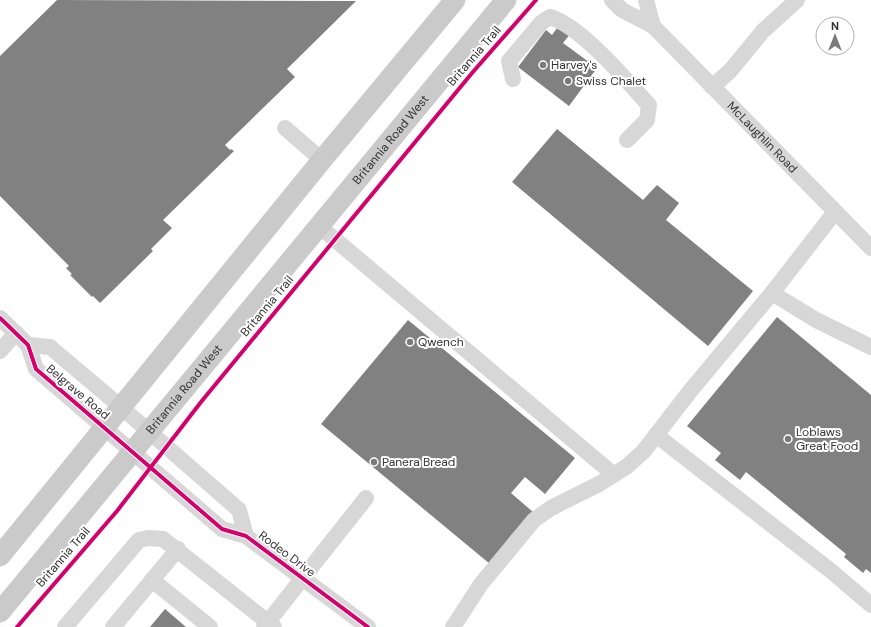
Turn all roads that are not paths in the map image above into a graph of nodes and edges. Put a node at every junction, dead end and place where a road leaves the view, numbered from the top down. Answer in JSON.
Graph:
{"nodes":[{"id":1,"x":455,"y":0,"type":"edge"},
{"id":2,"x":506,"y":0,"type":"edge"},
{"id":3,"x":612,"y":0,"type":"edge"},
{"id":4,"x":646,"y":0,"type":"edge"},
{"id":5,"x":797,"y":0,"type":"edge"},
{"id":6,"x":653,"y":26,"type":"junction"},
{"id":7,"x":513,"y":79,"type":"dead end"},
{"id":8,"x":712,"y":86,"type":"junction"},
{"id":9,"x":285,"y":128,"type":"dead end"},
{"id":10,"x":627,"y":140,"type":"dead end"},
{"id":11,"x":322,"y":160,"type":"junction"},
{"id":12,"x":835,"y":212,"type":"junction"},
{"id":13,"x":319,"y":226,"type":"junction"},
{"id":14,"x":871,"y":248,"type":"edge"},
{"id":15,"x":772,"y":293,"type":"junction"},
{"id":16,"x":0,"y":318,"type":"edge"},
{"id":17,"x":16,"y":333,"type":"junction"},
{"id":18,"x":28,"y":345,"type":"junction"},
{"id":19,"x":871,"y":346,"type":"edge"},
{"id":20,"x":0,"y":352,"type":"edge"},
{"id":21,"x":135,"y":419,"type":"junction"},
{"id":22,"x":656,"y":434,"type":"junction"},
{"id":23,"x":118,"y":440,"type":"junction"},
{"id":24,"x":613,"y":474,"type":"junction"},
{"id":25,"x":366,"y":498,"type":"dead end"},
{"id":26,"x":246,"y":536,"type":"junction"},
{"id":27,"x":178,"y":549,"type":"junction"},
{"id":28,"x":0,"y":556,"type":"edge"},
{"id":29,"x":302,"y":578,"type":"junction"},
{"id":30,"x":152,"y":580,"type":"junction"},
{"id":31,"x":871,"y":605,"type":"edge"},
{"id":32,"x":0,"y":612,"type":"edge"},
{"id":33,"x":269,"y":625,"type":"edge"},
{"id":34,"x":65,"y":627,"type":"edge"},
{"id":35,"x":113,"y":627,"type":"edge"},
{"id":36,"x":210,"y":627,"type":"edge"},
{"id":37,"x":368,"y":627,"type":"edge"},
{"id":38,"x":453,"y":627,"type":"edge"}],
"edges":[{"from":1,"to":11,"type":"main road","name":"Britannia Road West"},
{"from":2,"to":13,"type":"main road","name":"Britannia Road West"},
{"from":3,"to":6,"type":"street","name":"McLaughlin Road"},
{"from":4,"to":6,"type":"street","name":"McLaughlin Road"},
{"from":5,"to":8,"type":"street"},
{"from":6,"to":8,"type":"street","name":"McLaughlin Road"},
{"from":7,"to":10,"type":"street"},
{"from":8,"to":12,"type":"street","name":"McLaughlin Road"},
{"from":9,"to":11,"type":"street"},
{"from":11,"to":21,"type":"main road","name":"Britannia Road West"},
{"from":12,"to":14,"type":"street","name":"McLaughlin Road"},
{"from":12,"to":15,"type":"street"},
{"from":13,"to":21,"type":"main road","name":"Britannia Road West"},
{"from":13,"to":24,"type":"street"},
{"from":15,"to":19,"type":"street"},
{"from":15,"to":22,"type":"street"},
{"from":16,"to":17,"type":"street","name":"Belgrave Road"},
{"from":17,"to":18,"type":"street","name":"Belgrave Road"},
{"from":17,"to":20,"type":"street"},
{"from":18,"to":21,"type":"street","name":"Belgrave Road"},
{"from":18,"to":23,"type":"street","name":"Belgrave Road"},
{"from":21,"to":23,"type":"main road","name":"Britannia Road West"},
{"from":21,"to":23,"type":"main road","name":"Britannia Road West"},
{"from":21,"to":26,"type":"street","name":"Rodeo Drive"},
{"from":22,"to":24,"type":"street"},
{"from":22,"to":31,"type":"street"},
{"from":23,"to":26,"type":"street","name":"Rodeo Drive"},
{"from":23,"to":28,"type":"main road","name":"Britannia Road West"},
{"from":23,"to":32,"type":"main road","name":"Britannia Road West"},
{"from":24,"to":38,"type":"street"},
{"from":25,"to":29,"type":"street"},
{"from":26,"to":29,"type":"street","name":"Rodeo Drive"},
{"from":27,"to":30,"type":"street"},
{"from":27,"to":33,"type":"street"},
{"from":27,"to":34,"type":"street"},
{"from":29,"to":33,"type":"street"},
{"from":29,"to":37,"type":"street","name":"Rodeo Drive"},
{"from":30,"to":35,"type":"street"},
{"from":30,"to":36,"type":"street"}]}
